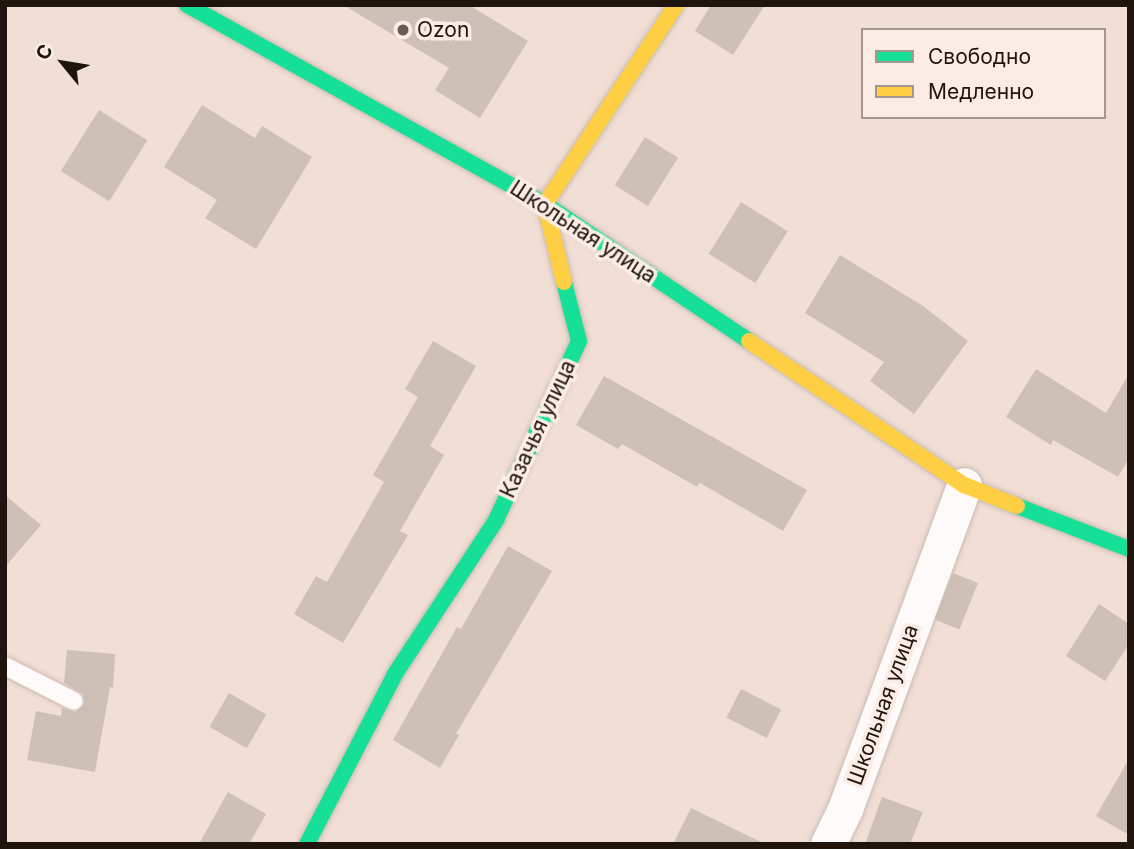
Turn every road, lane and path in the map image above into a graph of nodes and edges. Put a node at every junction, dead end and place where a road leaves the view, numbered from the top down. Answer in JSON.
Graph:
{"nodes":[{"id":1,"x":187,"y":5,"type":"edge"},
{"id":2,"x":676,"y":5,"type":"edge"},
{"id":3,"x":545,"y":204,"type":"junction"},
{"id":4,"x":964,"y":485,"type":"junction"},
{"id":5,"x":1129,"y":549,"type":"edge"},
{"id":6,"x":5,"y":666,"type":"edge"},
{"id":7,"x":74,"y":701,"type":"dead end"},
{"id":8,"x":307,"y":844,"type":"edge"},
{"id":9,"x":828,"y":844,"type":"edge"}],
"edges":[{"from":1,"to":3,"type":"street","name":"Школьная улица"},
{"from":2,"to":3,"type":"street"},
{"from":3,"to":4,"type":"street","name":"Школьная улица"},
{"from":3,"to":8,"type":"street","name":"Казачья улица"},
{"from":4,"to":5,"type":"street","name":"Школьная улица"},
{"from":4,"to":9,"type":"street","name":"Школьная улица"},
{"from":6,"to":7,"type":"lane"}]}
